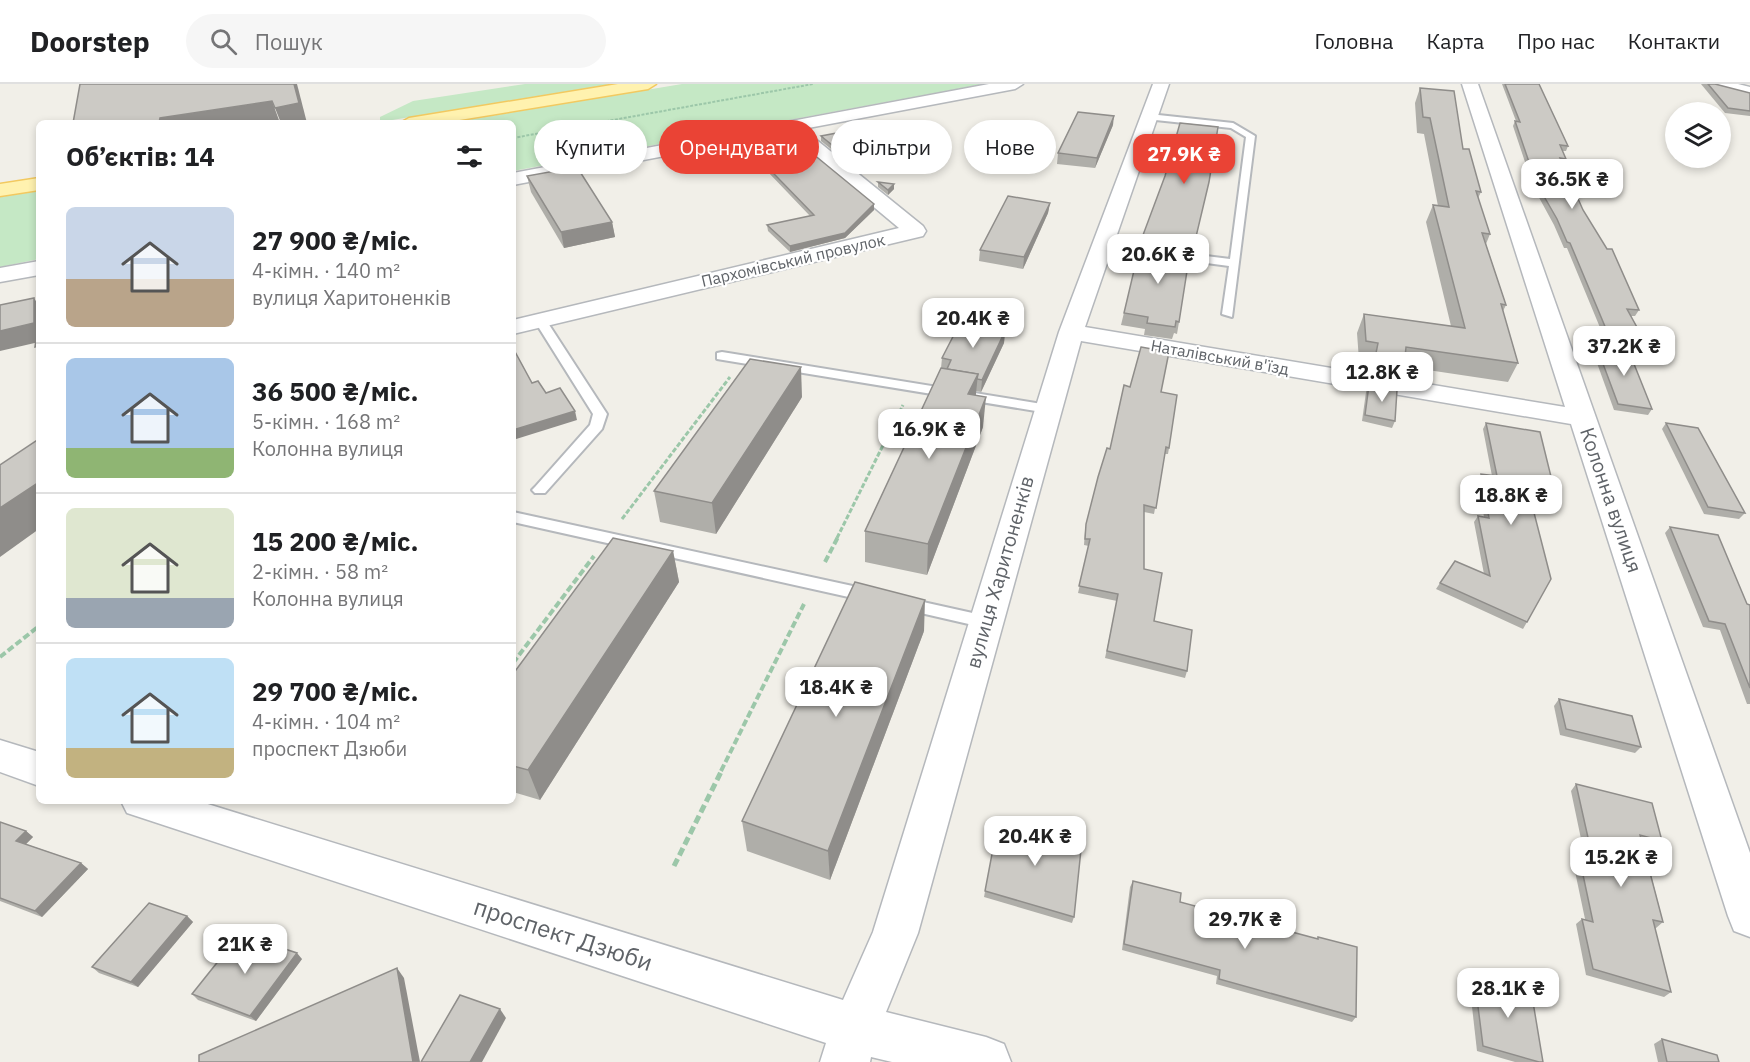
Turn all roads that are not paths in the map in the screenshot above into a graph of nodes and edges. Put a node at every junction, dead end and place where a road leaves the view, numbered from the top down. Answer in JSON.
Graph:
{"nodes":[{"id":1,"x":648,"y":84,"type":"edge"},
{"id":2,"x":1015,"y":84,"type":"edge"},
{"id":3,"x":1161,"y":84,"type":"edge"},
{"id":4,"x":1470,"y":84,"type":"edge"},
{"id":5,"x":1718,"y":84,"type":"edge"},
{"id":6,"x":1750,"y":92,"type":"edge"},
{"id":7,"x":1149,"y":117,"type":"junction"},
{"id":8,"x":427,"y":120,"type":"edge"},
{"id":9,"x":819,"y":121,"type":"edge"},
{"id":10,"x":659,"y":151,"type":"edge"},
{"id":11,"x":819,"y":152,"type":"edge"},
{"id":12,"x":516,"y":178,"type":"edge"},
{"id":13,"x":36,"y":184,"type":"edge"},
{"id":14,"x":0,"y":190,"type":"edge"},
{"id":15,"x":1102,"y":246,"type":"junction"},
{"id":16,"x":1234,"y":263,"type":"junction"},
{"id":17,"x":36,"y":269,"type":"edge"},
{"id":18,"x":0,"y":275,"type":"edge"},
{"id":19,"x":1228,"y":314,"type":"dead end"},
{"id":20,"x":540,"y":320,"type":"junction"},
{"id":21,"x":516,"y":326,"type":"edge"},
{"id":22,"x":1071,"y":332,"type":"junction"},
{"id":23,"x":722,"y":356,"type":"dead end"},
{"id":24,"x":1048,"y":409,"type":"junction"},
{"id":25,"x":1583,"y":418,"type":"junction"},
{"id":26,"x":540,"y":490,"type":"dead end"},
{"id":27,"x":516,"y":518,"type":"edge"},
{"id":28,"x":986,"y":622,"type":"junction"},
{"id":29,"x":0,"y":756,"type":"edge"},
{"id":30,"x":36,"y":768,"type":"edge"},
{"id":31,"x":150,"y":804,"type":"edge"},
{"id":32,"x":1750,"y":916,"type":"edge"},
{"id":33,"x":850,"y":1045,"type":"edge"},
{"id":34,"x":986,"y":1062,"type":"edge"}],
"edges":[{"from":1,"to":8,"type":"main road"},
{"from":2,"to":9,"type":"street"},
{"from":3,"to":7,"type":"street","name":"вулиця Харитоненків"},
{"from":4,"to":25,"type":"street","name":"Колонна вулиця"},
{"from":5,"to":6,"type":"street"},
{"from":7,"to":15,"type":"street","name":"вулиця Харитоненків"},
{"from":7,"to":16,"type":"lane"},
{"from":10,"to":12,"type":"street"},
{"from":11,"to":20,"type":"street","name":"Пархомівський провулок"},
{"from":13,"to":14,"type":"main road"},
{"from":15,"to":16,"type":"lane"},
{"from":15,"to":22,"type":"street","name":"вулиця Харитоненків"},
{"from":16,"to":19,"type":"lane"},
{"from":17,"to":18,"type":"street"},
{"from":20,"to":21,"type":"street","name":"Пархомівський провулок"},
{"from":20,"to":26,"type":"lane"},
{"from":22,"to":24,"type":"street","name":"вулиця Харитоненків"},
{"from":22,"to":25,"type":"street","name":"Наталівський в'їзд"},
{"from":23,"to":24,"type":"lane"},
{"from":24,"to":28,"type":"street","name":"вулиця Харитоненків"},
{"from":25,"to":32,"type":"street","name":"Колонна вулиця"},
{"from":27,"to":28,"type":"lane"},
{"from":28,"to":33,"type":"street","name":"вулиця Харитоненків"},
{"from":29,"to":30,"type":"street"},
{"from":31,"to":33,"type":"street","name":"проспект Дзюби"},
{"from":33,"to":34,"type":"street","name":"проспект Дзюби"}]}
